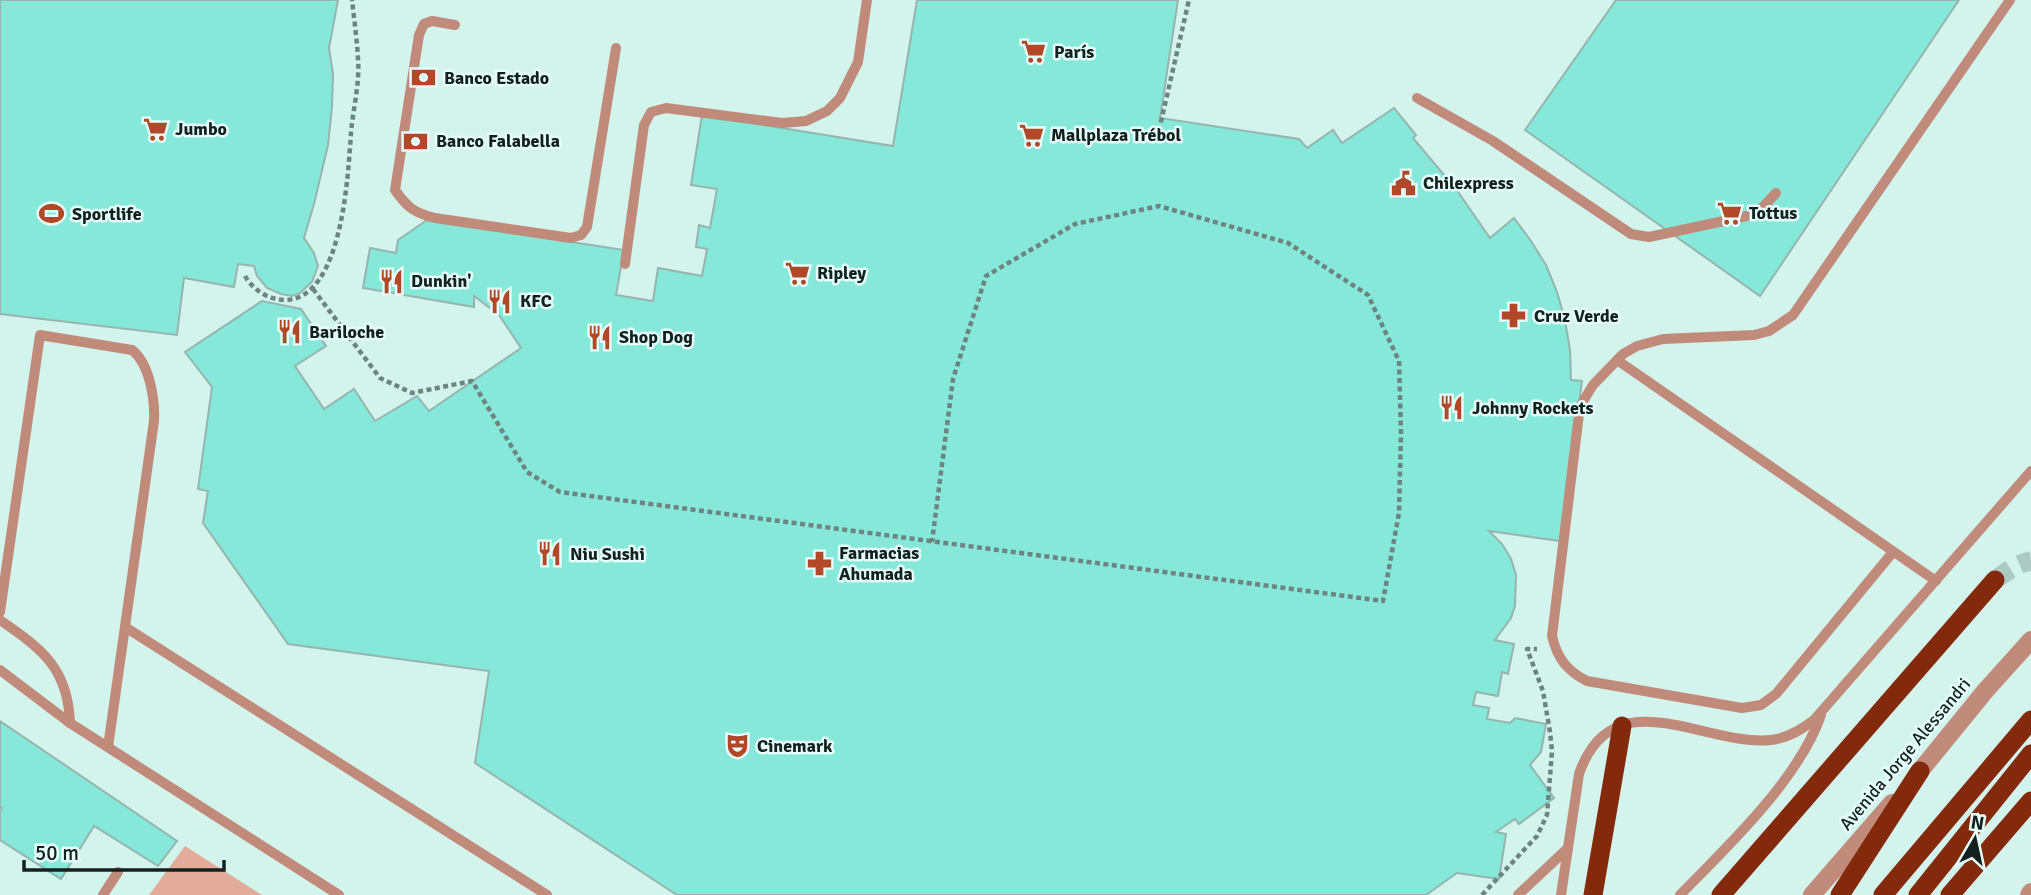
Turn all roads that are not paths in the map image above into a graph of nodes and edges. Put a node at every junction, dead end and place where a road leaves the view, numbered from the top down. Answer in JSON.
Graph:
{"nodes":[{"id":1,"x":867,"y":0,"type":"edge"},
{"id":2,"x":2010,"y":0,"type":"edge"},
{"id":3,"x":455,"y":25,"type":"dead end"},
{"id":4,"x":616,"y":48,"type":"dead end"},
{"id":5,"x":1417,"y":97,"type":"dead end"},
{"id":6,"x":1776,"y":192,"type":"dead end"},
{"id":7,"x":625,"y":264,"type":"dead end"},
{"id":8,"x":1617,"y":360,"type":"junction"},
{"id":9,"x":2031,"y":471,"type":"edge"},
{"id":10,"x":1893,"y":552,"type":"junction"},
{"id":11,"x":1995,"y":580,"type":"tunnel mouth"},
{"id":12,"x":1936,"y":581,"type":"junction"},
{"id":13,"x":0,"y":612,"type":"edge"},
{"id":14,"x":0,"y":620,"type":"edge"},
{"id":15,"x":125,"y":627,"type":"junction"},
{"id":16,"x":2031,"y":640,"type":"edge"},
{"id":17,"x":0,"y":670,"type":"edge"},
{"id":18,"x":1823,"y":709,"type":"junction"},
{"id":19,"x":2031,"y":720,"type":"edge"},
{"id":20,"x":70,"y":723,"type":"junction"},
{"id":21,"x":1622,"y":726,"type":"junction"},
{"id":22,"x":108,"y":747,"type":"junction"},
{"id":23,"x":2031,"y":754,"type":"edge"},
{"id":24,"x":1920,"y":771,"type":"junction"},
{"id":25,"x":2031,"y":801,"type":"edge"},
{"id":26,"x":1568,"y":848,"type":"junction"},
{"id":27,"x":118,"y":872,"type":"dead end"},
{"id":28,"x":103,"y":895,"type":"edge"},
{"id":29,"x":340,"y":895,"type":"edge"},
{"id":30,"x":547,"y":895,"type":"edge"},
{"id":31,"x":1518,"y":895,"type":"edge"},
{"id":32,"x":1561,"y":895,"type":"edge"},
{"id":33,"x":1593,"y":895,"type":"edge"},
{"id":34,"x":1680,"y":895,"type":"edge"},
{"id":35,"x":1721,"y":895,"type":"edge"},
{"id":36,"x":1812,"y":895,"type":"edge"},
{"id":37,"x":1840,"y":895,"type":"edge"},
{"id":38,"x":1883,"y":895,"type":"edge"},
{"id":39,"x":1918,"y":895,"type":"edge"},
{"id":40,"x":1950,"y":895,"type":"edge"}],
"edges":[{"from":1,"to":7,"type":"lane"},
{"from":2,"to":8,"type":"lane"},
{"from":3,"to":4,"type":"lane"},
{"from":5,"to":6,"type":"lane"},
{"from":8,"to":10,"type":"lane"},
{"from":8,"to":10,"type":"lane"},
{"from":9,"to":12,"type":"lane"},
{"from":10,"to":12,"type":"lane"},
{"from":11,"to":35,"type":"highway"},
{"from":12,"to":18,"type":"lane"},
{"from":13,"to":15,"type":"lane"},
{"from":14,"to":20,"type":"lane"},
{"from":15,"to":22,"type":"lane"},
{"from":15,"to":30,"type":"lane"},
{"from":16,"to":24,"type":"street","name":"Avenida Jorge Alessandri"},
{"from":17,"to":20,"type":"lane"},
{"from":18,"to":21,"type":"lane"},
{"from":18,"to":34,"type":"lane"},
{"from":19,"to":38,"type":"highway"},
{"from":20,"to":22,"type":"lane"},
{"from":21,"to":26,"type":"lane"},
{"from":21,"to":33,"type":"highway"},
{"from":22,"to":29,"type":"lane"},
{"from":23,"to":39,"type":"highway"},
{"from":24,"to":36,"type":"street","name":"Avenida Jorge Alessandri"},
{"from":24,"to":37,"type":"highway"},
{"from":25,"to":40,"type":"highway"},
{"from":26,"to":31,"type":"lane"},
{"from":26,"to":32,"type":"lane"},
{"from":27,"to":28,"type":"lane"}]}
